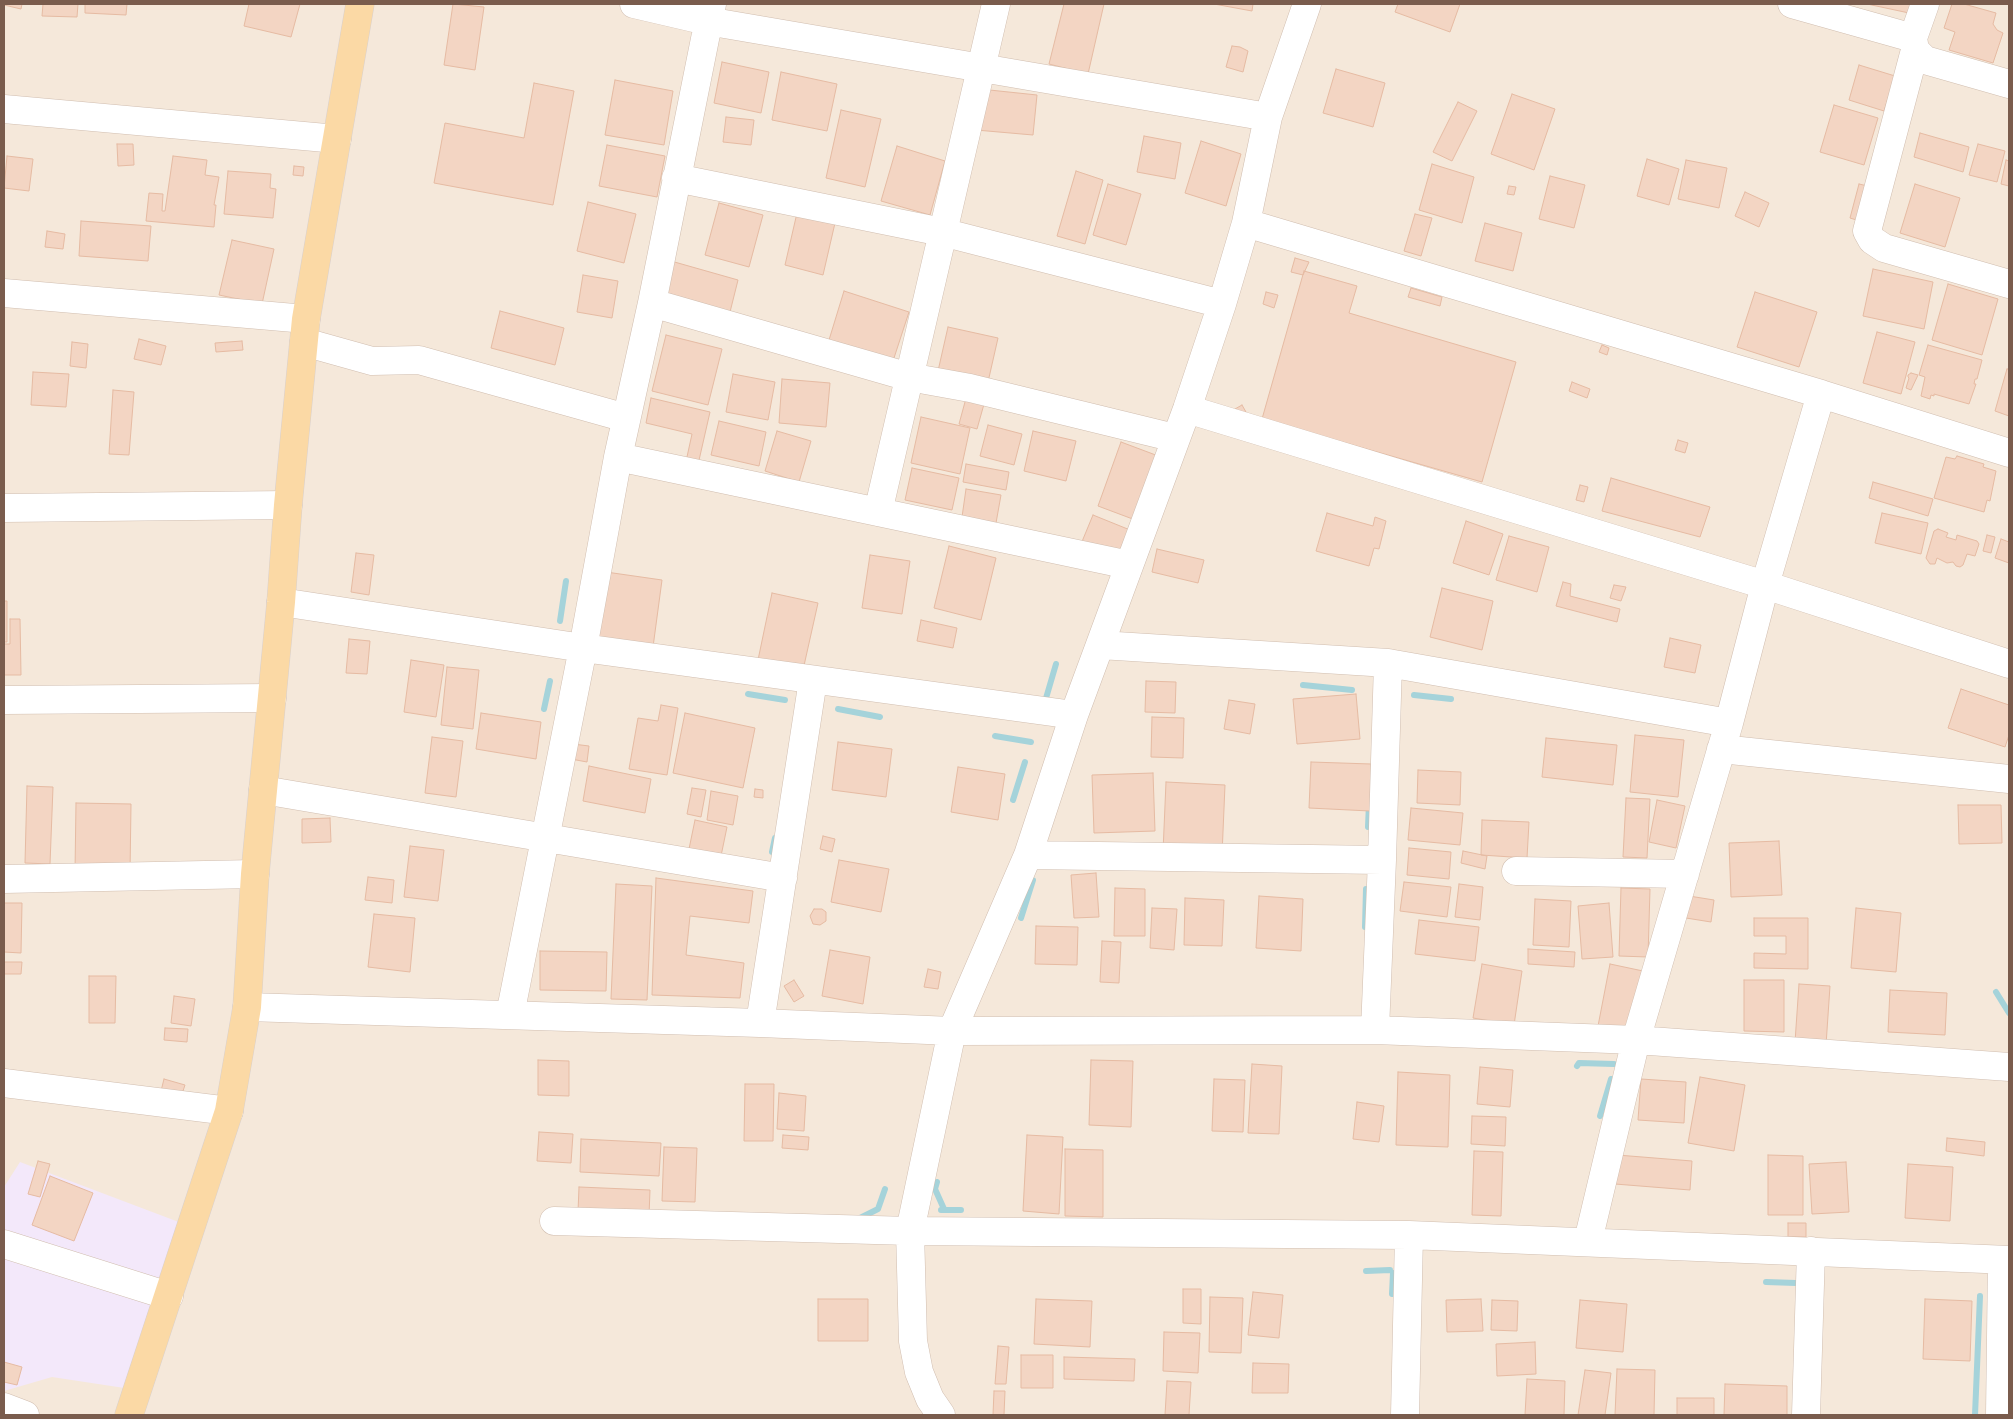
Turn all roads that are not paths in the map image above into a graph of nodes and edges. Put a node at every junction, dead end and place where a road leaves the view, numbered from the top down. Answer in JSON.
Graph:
{"nodes":[{"id":1,"x":360,"y":4,"type":"edge"},
{"id":2,"x":634,"y":4,"type":"edge"},
{"id":3,"x":996,"y":4,"type":"edge"},
{"id":4,"x":1307,"y":4,"type":"edge"},
{"id":5,"x":1792,"y":4,"type":"edge"},
{"id":6,"x":1925,"y":4,"type":"edge"},
{"id":7,"x":710,"y":12,"type":"edge"},
{"id":8,"x":1914,"y":44,"type":"junction"},
{"id":9,"x":980,"y":67,"type":"junction"},
{"id":10,"x":2009,"y":84,"type":"edge"},
{"id":11,"x":4,"y":109,"type":"edge"},
{"id":12,"x":1268,"y":117,"type":"junction"},
{"id":13,"x":337,"y":139,"type":"junction"},
{"id":14,"x":676,"y":178,"type":"junction"},
{"id":15,"x":1246,"y":223,"type":"junction"},
{"id":16,"x":942,"y":232,"type":"junction"},
{"id":17,"x":2009,"y":284,"type":"edge"},
{"id":18,"x":4,"y":293,"type":"edge"},
{"id":19,"x":652,"y":303,"type":"junction"},
{"id":20,"x":1222,"y":304,"type":"junction"},
{"id":21,"x":305,"y":330,"type":"junction"},
{"id":22,"x":909,"y":377,"type":"junction"},
{"id":23,"x":1821,"y":394,"type":"junction"},
{"id":24,"x":1187,"y":409,"type":"junction"},
{"id":25,"x":626,"y":418,"type":"junction"},
{"id":26,"x":1175,"y":438,"type":"junction"},
{"id":27,"x":2009,"y":453,"type":"edge"},
{"id":28,"x":618,"y":457,"type":"junction"},
{"id":29,"x":288,"y":505,"type":"junction"},
{"id":30,"x":4,"y":508,"type":"edge"},
{"id":31,"x":878,"y":512,"type":"junction"},
{"id":32,"x":1129,"y":565,"type":"junction"},
{"id":33,"x":1765,"y":585,"type":"junction"},
{"id":34,"x":282,"y":602,"type":"junction"},
{"id":35,"x":1100,"y":645,"type":"junction"},
{"id":36,"x":583,"y":648,"type":"junction"},
{"id":37,"x":1388,"y":662,"type":"junction"},
{"id":38,"x":2009,"y":664,"type":"edge"},
{"id":39,"x":813,"y":680,"type":"junction"},
{"id":40,"x":272,"y":698,"type":"junction"},
{"id":41,"x":4,"y":700,"type":"edge"},
{"id":42,"x":1074,"y":715,"type":"junction"},
{"id":43,"x":1729,"y":723,"type":"junction"},
{"id":44,"x":1721,"y":750,"type":"junction"},
{"id":45,"x":2009,"y":779,"type":"edge"},
{"id":46,"x":263,"y":790,"type":"junction"},
{"id":47,"x":546,"y":838,"type":"junction"},
{"id":48,"x":1028,"y":855,"type":"junction"},
{"id":49,"x":1382,"y":860,"type":"junction"},
{"id":50,"x":1516,"y":871,"type":"dead end"},
{"id":51,"x":255,"y":874,"type":"junction"},
{"id":52,"x":1685,"y":874,"type":"junction"},
{"id":53,"x":783,"y":878,"type":"junction"},
{"id":54,"x":4,"y":879,"type":"edge"},
{"id":55,"x":247,"y":1008,"type":"junction"},
{"id":56,"x":510,"y":1016,"type":"junction"},
{"id":57,"x":760,"y":1023,"type":"junction"},
{"id":58,"x":1375,"y":1030,"type":"junction"},
{"id":59,"x":952,"y":1031,"type":"junction"},
{"id":60,"x":1636,"y":1040,"type":"junction"},
{"id":61,"x":2009,"y":1067,"type":"edge"},
{"id":62,"x":4,"y":1083,"type":"edge"},
{"id":63,"x":229,"y":1111,"type":"junction"},
{"id":64,"x":554,"y":1221,"type":"dead end"},
{"id":65,"x":910,"y":1231,"type":"junction"},
{"id":66,"x":1409,"y":1234,"type":"junction"},
{"id":67,"x":1588,"y":1241,"type":"junction"},
{"id":68,"x":4,"y":1244,"type":"edge"},
{"id":69,"x":1812,"y":1251,"type":"junction"},
{"id":70,"x":2006,"y":1260,"type":"edge"},
{"id":71,"x":169,"y":1296,"type":"junction"},
{"id":72,"x":4,"y":1407,"type":"edge"},
{"id":73,"x":136,"y":1413,"type":"edge"},
{"id":74,"x":25,"y":1415,"type":"edge"},
{"id":75,"x":942,"y":1415,"type":"edge"},
{"id":76,"x":1405,"y":1415,"type":"edge"},
{"id":77,"x":1806,"y":1415,"type":"edge"},
{"id":78,"x":2000,"y":1415,"type":"edge"}],
"edges":[{"from":1,"to":13,"type":"main road"},
{"from":2,"to":7,"type":"street"},
{"from":3,"to":9,"type":"street"},
{"from":4,"to":12,"type":"street"},
{"from":5,"to":8,"type":"street"},
{"from":6,"to":8,"type":"street"},
{"from":7,"to":9,"type":"street"},
{"from":7,"to":14,"type":"street"},
{"from":8,"to":10,"type":"street"},
{"from":8,"to":17,"type":"street"},
{"from":9,"to":12,"type":"street"},
{"from":9,"to":16,"type":"street"},
{"from":11,"to":13,"type":"street"},
{"from":12,"to":15,"type":"street"},
{"from":13,"to":21,"type":"main road"},
{"from":14,"to":16,"type":"street"},
{"from":14,"to":19,"type":"street"},
{"from":15,"to":20,"type":"street"},
{"from":15,"to":23,"type":"street"},
{"from":16,"to":20,"type":"street"},
{"from":16,"to":22,"type":"street"},
{"from":18,"to":21,"type":"street"},
{"from":19,"to":22,"type":"street"},
{"from":19,"to":25,"type":"street"},
{"from":20,"to":24,"type":"street"},
{"from":21,"to":25,"type":"street"},
{"from":21,"to":29,"type":"main road"},
{"from":22,"to":26,"type":"street"},
{"from":22,"to":31,"type":"street"},
{"from":23,"to":27,"type":"street"},
{"from":23,"to":33,"type":"street"},
{"from":24,"to":26,"type":"street"},
{"from":24,"to":33,"type":"street"},
{"from":25,"to":28,"type":"street"},
{"from":26,"to":32,"type":"street"},
{"from":28,"to":31,"type":"street"},
{"from":28,"to":36,"type":"street"},
{"from":29,"to":30,"type":"street"},
{"from":29,"to":34,"type":"main road"},
{"from":31,"to":32,"type":"street"},
{"from":32,"to":35,"type":"street"},
{"from":33,"to":38,"type":"street"},
{"from":33,"to":43,"type":"street"},
{"from":34,"to":36,"type":"street"},
{"from":34,"to":40,"type":"main road"},
{"from":35,"to":37,"type":"street"},
{"from":35,"to":42,"type":"street"},
{"from":36,"to":39,"type":"street"},
{"from":36,"to":47,"type":"street"},
{"from":37,"to":43,"type":"street"},
{"from":37,"to":49,"type":"street"},
{"from":39,"to":42,"type":"street"},
{"from":39,"to":53,"type":"street"},
{"from":40,"to":41,"type":"street"},
{"from":40,"to":46,"type":"main road"},
{"from":42,"to":48,"type":"street"},
{"from":43,"to":44,"type":"street"},
{"from":44,"to":45,"type":"street"},
{"from":44,"to":52,"type":"street"},
{"from":46,"to":47,"type":"street"},
{"from":46,"to":51,"type":"main road"},
{"from":47,"to":53,"type":"street"},
{"from":47,"to":56,"type":"street"},
{"from":48,"to":49,"type":"street"},
{"from":48,"to":59,"type":"street"},
{"from":49,"to":58,"type":"street"},
{"from":50,"to":52,"type":"street"},
{"from":51,"to":54,"type":"street"},
{"from":51,"to":55,"type":"main road"},
{"from":52,"to":60,"type":"street"},
{"from":53,"to":57,"type":"street"},
{"from":55,"to":56,"type":"street"},
{"from":55,"to":63,"type":"main road"},
{"from":56,"to":57,"type":"street"},
{"from":57,"to":59,"type":"street"},
{"from":58,"to":59,"type":"street"},
{"from":58,"to":60,"type":"street"},
{"from":59,"to":65,"type":"street"},
{"from":60,"to":61,"type":"street"},
{"from":60,"to":67,"type":"street"},
{"from":62,"to":63,"type":"street"},
{"from":63,"to":71,"type":"main road"},
{"from":64,"to":65,"type":"street"},
{"from":65,"to":66,"type":"street"},
{"from":65,"to":75,"type":"street"},
{"from":66,"to":67,"type":"street"},
{"from":66,"to":76,"type":"street"},
{"from":67,"to":69,"type":"street"},
{"from":68,"to":71,"type":"street"},
{"from":69,"to":70,"type":"street"},
{"from":69,"to":77,"type":"street"},
{"from":70,"to":78,"type":"street"},
{"from":71,"to":73,"type":"main road"},
{"from":72,"to":74,"type":"street"}]}
